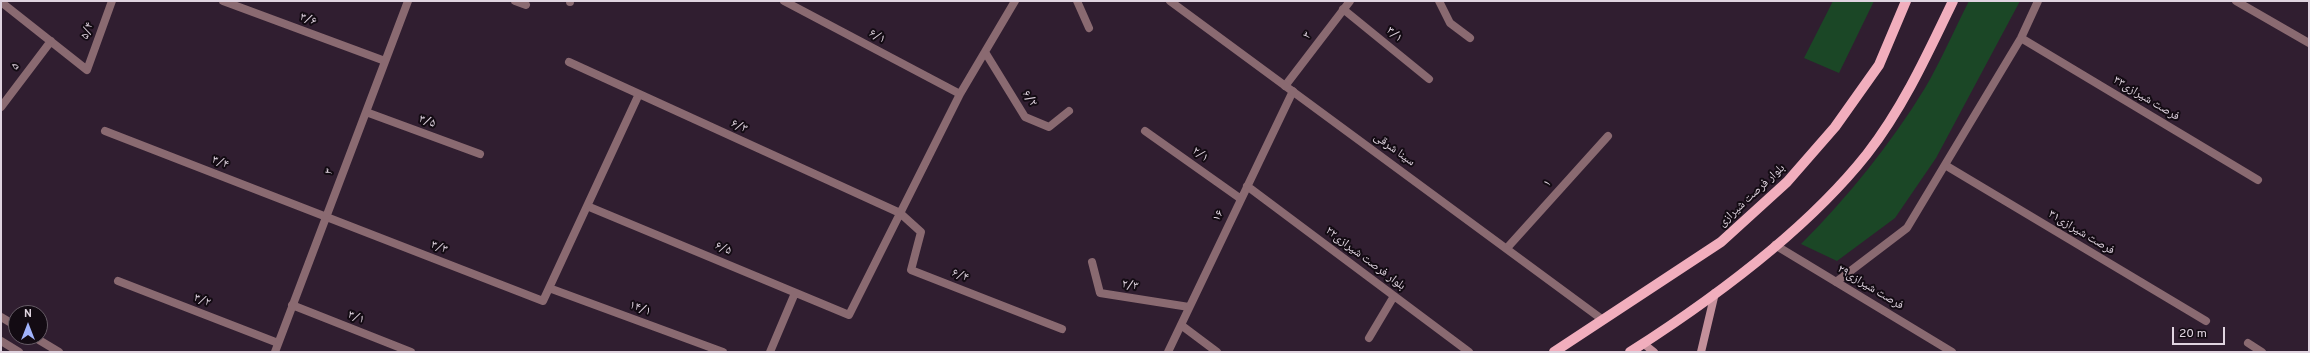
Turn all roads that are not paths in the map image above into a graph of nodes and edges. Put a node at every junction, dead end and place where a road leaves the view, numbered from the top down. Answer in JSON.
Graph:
{"nodes":[{"id":1,"x":112,"y":1,"type":"edge"},
{"id":2,"x":222,"y":1,"type":"edge"},
{"id":3,"x":408,"y":1,"type":"edge"},
{"id":4,"x":515,"y":1,"type":"edge"},
{"id":5,"x":784,"y":1,"type":"edge"},
{"id":6,"x":1015,"y":1,"type":"edge"},
{"id":7,"x":1077,"y":1,"type":"edge"},
{"id":8,"x":1170,"y":1,"type":"edge"},
{"id":9,"x":1350,"y":1,"type":"edge"},
{"id":10,"x":1439,"y":1,"type":"edge"},
{"id":11,"x":1906,"y":1,"type":"edge"},
{"id":12,"x":1953,"y":1,"type":"edge"},
{"id":13,"x":2038,"y":1,"type":"edge"},
{"id":14,"x":2236,"y":1,"type":"edge"},
{"id":15,"x":1,"y":2,"type":"edge"},
{"id":16,"x":526,"y":5,"type":"dead end"},
{"id":17,"x":1343,"y":10,"type":"junction"},
{"id":18,"x":1089,"y":28,"type":"dead end"},
{"id":19,"x":1470,"y":38,"type":"dead end"},
{"id":20,"x":2021,"y":38,"type":"junction"},
{"id":21,"x":51,"y":41,"type":"junction"},
{"id":22,"x":2309,"y":43,"type":"edge"},
{"id":23,"x":985,"y":52,"type":"junction"},
{"id":24,"x":385,"y":61,"type":"junction"},
{"id":25,"x":569,"y":62,"type":"dead end"},
{"id":26,"x":1429,"y":79,"type":"dead end"},
{"id":27,"x":1285,"y":86,"type":"junction"},
{"id":28,"x":1293,"y":91,"type":"junction"},
{"id":29,"x":639,"y":94,"type":"junction"},
{"id":30,"x":960,"y":94,"type":"junction"},
{"id":31,"x":1,"y":107,"type":"edge"},
{"id":32,"x":1069,"y":111,"type":"dead end"},
{"id":33,"x":366,"y":112,"type":"junction"},
{"id":34,"x":105,"y":131,"type":"dead end"},
{"id":35,"x":1145,"y":131,"type":"dead end"},
{"id":36,"x":1608,"y":136,"type":"dead end"},
{"id":37,"x":480,"y":154,"type":"dead end"},
{"id":38,"x":1945,"y":165,"type":"junction"},
{"id":39,"x":2258,"y":180,"type":"dead end"},
{"id":40,"x":1247,"y":186,"type":"junction"},
{"id":41,"x":1241,"y":199,"type":"junction"},
{"id":42,"x":587,"y":206,"type":"junction"},
{"id":43,"x":900,"y":213,"type":"junction"},
{"id":44,"x":326,"y":217,"type":"junction"},
{"id":45,"x":1775,"y":245,"type":"junction"},
{"id":46,"x":1506,"y":248,"type":"junction"},
{"id":47,"x":1092,"y":262,"type":"dead end"},
{"id":48,"x":118,"y":281,"type":"dead end"},
{"id":49,"x":1836,"y":282,"type":"junction"},
{"id":50,"x":549,"y":288,"type":"junction"},
{"id":51,"x":795,"y":293,"type":"junction"},
{"id":52,"x":1715,"y":293,"type":"junction"},
{"id":53,"x":1394,"y":296,"type":"junction"},
{"id":54,"x":292,"y":306,"type":"junction"},
{"id":55,"x":1189,"y":307,"type":"junction"},
{"id":56,"x":1604,"y":320,"type":"junction"},
{"id":57,"x":2206,"y":321,"type":"dead end"},
{"id":58,"x":1181,"y":325,"type":"junction"},
{"id":59,"x":1062,"y":329,"type":"dead end"},
{"id":60,"x":1369,"y":338,"type":"dead end"},
{"id":61,"x":1,"y":341,"type":"edge"},
{"id":62,"x":278,"y":343,"type":"junction"},
{"id":63,"x":2248,"y":343,"type":"dead end"},
{"id":64,"x":1644,"y":344,"type":"junction"},
{"id":65,"x":47,"y":345,"type":"edge"},
{"id":66,"x":19,"y":352,"type":"edge"},
{"id":67,"x":59,"y":352,"type":"edge"},
{"id":68,"x":275,"y":352,"type":"edge"},
{"id":69,"x":411,"y":352,"type":"edge"},
{"id":70,"x":723,"y":352,"type":"edge"},
{"id":71,"x":770,"y":352,"type":"edge"},
{"id":72,"x":1168,"y":352,"type":"edge"},
{"id":73,"x":1217,"y":352,"type":"edge"},
{"id":74,"x":1469,"y":352,"type":"edge"},
{"id":75,"x":1554,"y":352,"type":"edge"},
{"id":76,"x":1630,"y":352,"type":"edge"},
{"id":77,"x":1654,"y":352,"type":"edge"},
{"id":78,"x":1701,"y":352,"type":"edge"},
{"id":79,"x":1952,"y":352,"type":"edge"},
{"id":80,"x":2262,"y":352,"type":"edge"}],
"edges":[{"from":1,"to":21,"type":"street","name":"۵/۴"},
{"from":2,"to":24,"type":"street","name":"۳/۶"},
{"from":3,"to":24,"type":"street","name":"۳"},
{"from":4,"to":16,"type":"street"},
{"from":5,"to":30,"type":"street","name":"۶/۱"},
{"from":6,"to":23,"type":"street"},
{"from":7,"to":18,"type":"street"},
{"from":8,"to":27,"type":"street","name":"سینا شرقی"},
{"from":9,"to":17,"type":"street","name":"۳"},
{"from":10,"to":19,"type":"street"},
{"from":11,"to":56,"type":"main road","name":"بلوار فرصت شیرازی"},
{"from":12,"to":45,"type":"main road"},
{"from":13,"to":20,"type":"street"},
{"from":14,"to":22,"type":"street"},
{"from":15,"to":21,"type":"street"},
{"from":17,"to":26,"type":"street","name":"۳/۱"},
{"from":17,"to":27,"type":"street","name":"۳"},
{"from":20,"to":38,"type":"street"},
{"from":20,"to":39,"type":"street","name":"فرصت شیرازی۳۳"},
{"from":21,"to":31,"type":"street","name":"۵"},
{"from":23,"to":30,"type":"street"},
{"from":23,"to":32,"type":"street","name":"۶/۲"},
{"from":24,"to":33,"type":"street","name":"۳"},
{"from":25,"to":29,"type":"street","name":"۶/۳"},
{"from":27,"to":28,"type":"street","name":"سینا شرقی"},
{"from":28,"to":40,"type":"street","name":"۱۶"},
{"from":28,"to":46,"type":"street","name":"سینا شرقی"},
{"from":29,"to":42,"type":"street"},
{"from":29,"to":43,"type":"street","name":"۶/۳"},
{"from":30,"to":43,"type":"street"},
{"from":33,"to":37,"type":"street","name":"۳/۵"},
{"from":33,"to":44,"type":"street","name":"۳"},
{"from":34,"to":44,"type":"street","name":"۳/۴"},
{"from":35,"to":41,"type":"street","name":"۲/۱"},
{"from":36,"to":46,"type":"street","name":"۱"},
{"from":38,"to":49,"type":"street"},
{"from":38,"to":57,"type":"street","name":"فرصت شیرازی۳۱"},
{"from":40,"to":41,"type":"street","name":"۱۶"},
{"from":40,"to":53,"type":"street","name":"بلوار فرصت شیرازی۲۲"},
{"from":41,"to":55,"type":"street","name":"۱۶"},
{"from":42,"to":50,"type":"street"},
{"from":42,"to":51,"type":"street","name":"۶/۵"},
{"from":43,"to":51,"type":"street","name":"۶/۵"},
{"from":43,"to":59,"type":"street","name":"۶/۴"},
{"from":44,"to":50,"type":"street","name":"۳/۳"},
{"from":44,"to":54,"type":"street","name":"۳"},
{"from":45,"to":49,"type":"street","name":"فرصت شیرازی۲۹"},
{"from":45,"to":52,"type":"main road"},
{"from":46,"to":56,"type":"street","name":"سینا شرقی"},
{"from":47,"to":55,"type":"street","name":"۲/۳"},
{"from":48,"to":62,"type":"street","name":"۳/۲"},
{"from":49,"to":79,"type":"street","name":"فرصت شیرازی۲۹"},
{"from":50,"to":70,"type":"street","name":"۱۴/۱"},
{"from":51,"to":71,"type":"street"},
{"from":52,"to":64,"type":"main road"},
{"from":52,"to":78,"type":"main road"},
{"from":53,"to":60,"type":"street"},
{"from":53,"to":74,"type":"street","name":"بلوار فرصت شیرازی۲۲"},
{"from":54,"to":62,"type":"street","name":"۳"},
{"from":54,"to":69,"type":"street","name":"۳/۱"},
{"from":55,"to":58,"type":"street","name":"۱۶"},
{"from":56,"to":75,"type":"main road","name":"بلوار فرصت شیرازی"},
{"from":58,"to":72,"type":"street","name":"۱۶"},
{"from":58,"to":73,"type":"street"},
{"from":61,"to":66,"type":"street"},
{"from":62,"to":68,"type":"street","name":"۳"},
{"from":63,"to":80,"type":"street"},
{"from":64,"to":76,"type":"main road"},
{"from":64,"to":77,"type":"main road"},
{"from":65,"to":67,"type":"street"}]}
